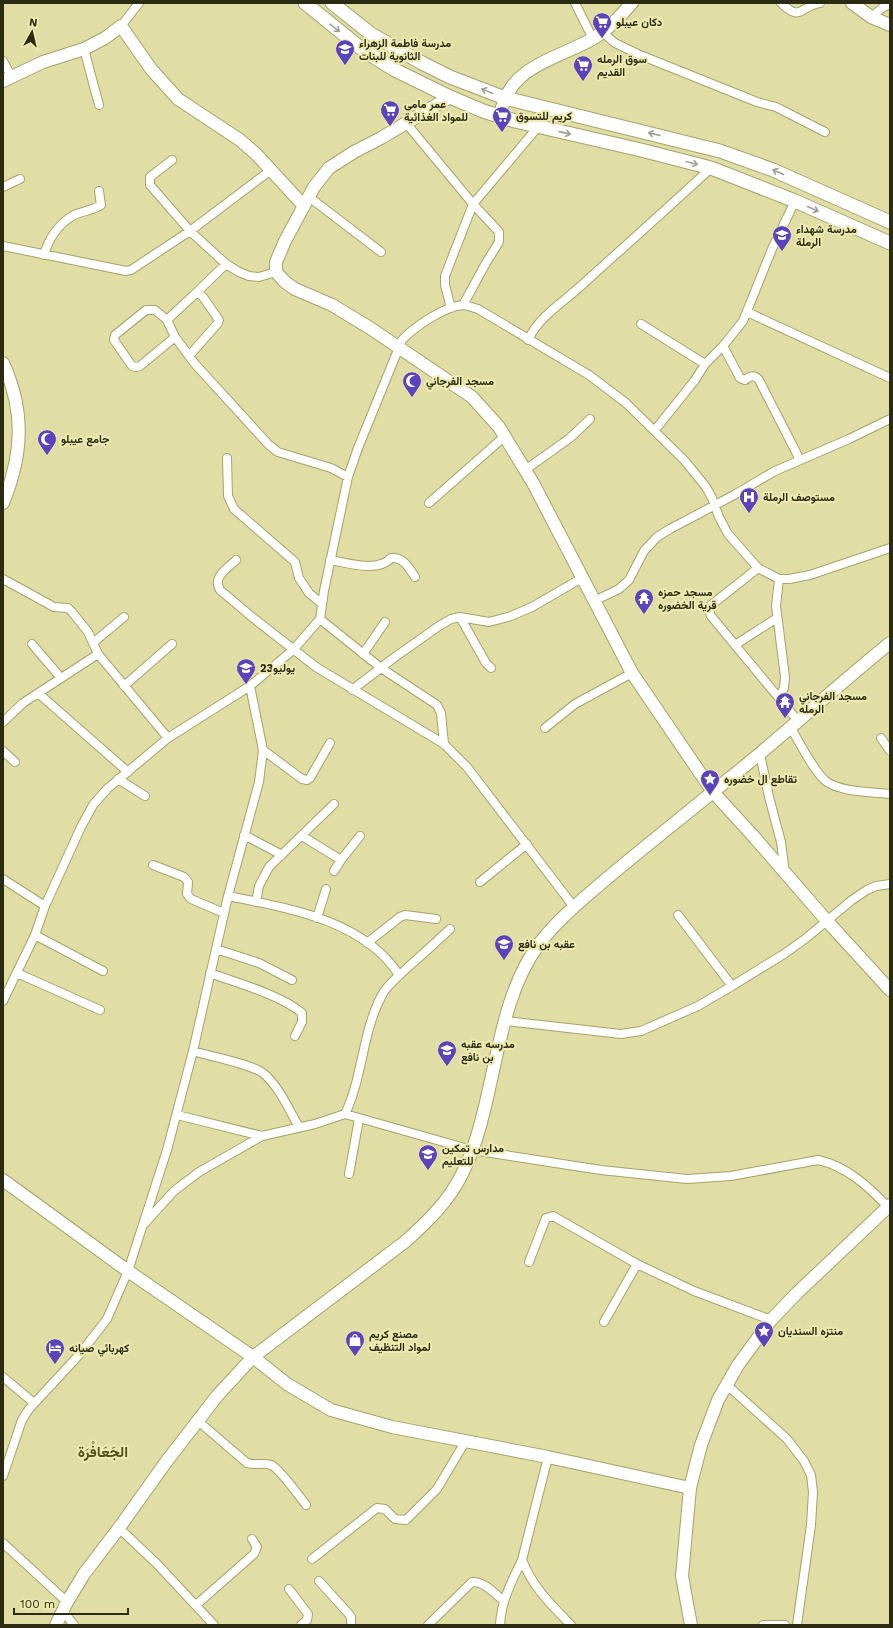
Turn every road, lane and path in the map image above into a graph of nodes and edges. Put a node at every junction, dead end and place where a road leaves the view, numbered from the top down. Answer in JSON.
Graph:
{"nodes":[{"id":1,"x":139,"y":3,"type":"edge"},
{"id":2,"x":305,"y":3,"type":"edge"},
{"id":3,"x":332,"y":3,"type":"edge"},
{"id":4,"x":575,"y":3,"type":"edge"},
{"id":5,"x":632,"y":3,"type":"edge"},
{"id":6,"x":781,"y":3,"type":"edge"},
{"id":7,"x":820,"y":3,"type":"edge"},
{"id":8,"x":852,"y":3,"type":"edge"},
{"id":9,"x":890,"y":4,"type":"edge"},
{"id":10,"x":871,"y":17,"type":"junction"},
{"id":11,"x":890,"y":25,"type":"edge"},
{"id":12,"x":121,"y":26,"type":"junction"},
{"id":13,"x":598,"y":36,"type":"junction"},
{"id":14,"x":84,"y":49,"type":"junction"},
{"id":15,"x":3,"y":61,"type":"edge"},
{"id":16,"x":7,"y":78,"type":"edge"},
{"id":17,"x":450,"y":97,"type":"junction"},
{"id":18,"x":505,"y":98,"type":"junction"},
{"id":19,"x":99,"y":105,"type":"dead end"},
{"id":20,"x":499,"y":116,"type":"junction"},
{"id":21,"x":406,"y":123,"type":"junction"},
{"id":22,"x":538,"y":127,"type":"junction"},
{"id":23,"x":825,"y":132,"type":"dead end"},
{"id":24,"x":172,"y":160,"type":"dead end"},
{"id":25,"x":711,"y":168,"type":"junction"},
{"id":26,"x":271,"y":170,"type":"junction"},
{"id":27,"x":20,"y":179,"type":"dead end"},
{"id":28,"x":3,"y":187,"type":"edge"},
{"id":29,"x":99,"y":191,"type":"dead end"},
{"id":30,"x":795,"y":201,"type":"junction"},
{"id":31,"x":306,"y":202,"type":"junction"},
{"id":32,"x":473,"y":204,"type":"junction"},
{"id":33,"x":890,"y":222,"type":"edge"},
{"id":34,"x":190,"y":232,"type":"junction"},
{"id":35,"x":890,"y":243,"type":"edge"},
{"id":36,"x":3,"y":246,"type":"edge"},
{"id":37,"x":381,"y":252,"type":"dead end"},
{"id":38,"x":44,"y":255,"type":"junction"},
{"id":39,"x":226,"y":264,"type":"junction"},
{"id":40,"x":276,"y":272,"type":"junction"},
{"id":41,"x":197,"y":292,"type":"junction"},
{"id":42,"x":463,"y":305,"type":"junction"},
{"id":43,"x":451,"y":308,"type":"junction"},
{"id":44,"x":747,"y":312,"type":"junction"},
{"id":45,"x":167,"y":320,"type":"junction"},
{"id":46,"x":641,"y":324,"type":"dead end"},
{"id":47,"x":175,"y":337,"type":"junction"},
{"id":48,"x":528,"y":340,"type":"junction"},
{"id":49,"x":723,"y":346,"type":"junction"},
{"id":50,"x":399,"y":348,"type":"junction"},
{"id":51,"x":189,"y":356,"type":"junction"},
{"id":52,"x":3,"y":363,"type":"edge"},
{"id":53,"x":705,"y":364,"type":"junction"},
{"id":54,"x":890,"y":378,"type":"edge"},
{"id":55,"x":590,"y":419,"type":"dead end"},
{"id":56,"x":890,"y":419,"type":"edge"},
{"id":57,"x":654,"y":430,"type":"junction"},
{"id":58,"x":505,"y":436,"type":"junction"},
{"id":59,"x":227,"y":458,"type":"dead end"},
{"id":60,"x":800,"y":460,"type":"junction"},
{"id":61,"x":525,"y":470,"type":"junction"},
{"id":62,"x":348,"y":477,"type":"junction"},
{"id":63,"x":3,"y":503,"type":"edge"},
{"id":64,"x":429,"y":503,"type":"dead end"},
{"id":65,"x":714,"y":505,"type":"junction"},
{"id":66,"x":890,"y":548,"type":"edge"},
{"id":67,"x":236,"y":560,"type":"dead end"},
{"id":68,"x":330,"y":560,"type":"junction"},
{"id":69,"x":758,"y":568,"type":"junction"},
{"id":70,"x":415,"y":577,"type":"dead end"},
{"id":71,"x":3,"y":578,"type":"edge"},
{"id":72,"x":582,"y":578,"type":"junction"},
{"id":73,"x":779,"y":579,"type":"junction"},
{"id":74,"x":594,"y":601,"type":"junction"},
{"id":75,"x":322,"y":604,"type":"junction"},
{"id":76,"x":124,"y":617,"type":"dead end"},
{"id":77,"x":460,"y":617,"type":"junction"},
{"id":78,"x":777,"y":618,"type":"junction"},
{"id":79,"x":320,"y":619,"type":"junction"},
{"id":80,"x":385,"y":622,"type":"dead end"},
{"id":81,"x":94,"y":642,"type":"junction"},
{"id":82,"x":890,"y":643,"type":"edge"},
{"id":83,"x":32,"y":644,"type":"dead end"},
{"id":84,"x":172,"y":644,"type":"dead end"},
{"id":85,"x":735,"y":644,"type":"junction"},
{"id":86,"x":293,"y":650,"type":"junction"},
{"id":87,"x":98,"y":654,"type":"junction"},
{"id":88,"x":363,"y":654,"type":"junction"},
{"id":89,"x":381,"y":668,"type":"junction"},
{"id":90,"x":491,"y":668,"type":"dead end"},
{"id":91,"x":632,"y":673,"type":"junction"},
{"id":92,"x":61,"y":678,"type":"junction"},
{"id":93,"x":124,"y":686,"type":"junction"},
{"id":94,"x":250,"y":686,"type":"junction"},
{"id":95,"x":352,"y":690,"type":"junction"},
{"id":96,"x":38,"y":693,"type":"junction"},
{"id":97,"x":779,"y":698,"type":"junction"},
{"id":98,"x":3,"y":722,"type":"edge"},
{"id":99,"x":795,"y":724,"type":"junction"},
{"id":100,"x":545,"y":728,"type":"dead end"},
{"id":101,"x":168,"y":738,"type":"junction"},
{"id":102,"x":881,"y":738,"type":"dead end"},
{"id":103,"x":330,"y":743,"type":"dead end"},
{"id":104,"x":444,"y":744,"type":"junction"},
{"id":105,"x":264,"y":750,"type":"junction"},
{"id":106,"x":3,"y":751,"type":"edge"},
{"id":107,"x":890,"y":751,"type":"edge"},
{"id":108,"x":760,"y":754,"type":"junction"},
{"id":109,"x":15,"y":762,"type":"dead end"},
{"id":110,"x":128,"y":772,"type":"junction"},
{"id":111,"x":118,"y":779,"type":"junction"},
{"id":112,"x":713,"y":792,"type":"junction"},
{"id":113,"x":890,"y":794,"type":"edge"},
{"id":114,"x":145,"y":796,"type":"dead end"},
{"id":115,"x":334,"y":804,"type":"dead end"},
{"id":116,"x":244,"y":835,"type":"junction"},
{"id":117,"x":302,"y":836,"type":"junction"},
{"id":118,"x":360,"y":836,"type":"dead end"},
{"id":119,"x":527,"y":844,"type":"junction"},
{"id":120,"x":282,"y":855,"type":"junction"},
{"id":121,"x":341,"y":860,"type":"junction"},
{"id":122,"x":153,"y":865,"type":"dead end"},
{"id":123,"x":334,"y":871,"type":"dead end"},
{"id":124,"x":785,"y":874,"type":"junction"},
{"id":125,"x":3,"y":879,"type":"edge"},
{"id":126,"x":480,"y":882,"type":"dead end"},
{"id":127,"x":890,"y":884,"type":"edge"},
{"id":128,"x":326,"y":889,"type":"dead end"},
{"id":129,"x":228,"y":896,"type":"junction"},
{"id":130,"x":256,"y":902,"type":"junction"},
{"id":131,"x":45,"y":906,"type":"junction"},
{"id":132,"x":574,"y":907,"type":"junction"},
{"id":133,"x":224,"y":913,"type":"junction"},
{"id":134,"x":678,"y":915,"type":"dead end"},
{"id":135,"x":318,"y":918,"type":"junction"},
{"id":136,"x":436,"y":919,"type":"dead end"},
{"id":137,"x":827,"y":921,"type":"junction"},
{"id":138,"x":450,"y":929,"type":"dead end"},
{"id":139,"x":35,"y":935,"type":"junction"},
{"id":140,"x":367,"y":943,"type":"junction"},
{"id":141,"x":216,"y":949,"type":"junction"},
{"id":142,"x":103,"y":971,"type":"dead end"},
{"id":143,"x":17,"y":973,"type":"junction"},
{"id":144,"x":210,"y":973,"type":"junction"},
{"id":145,"x":399,"y":975,"type":"junction"},
{"id":146,"x":292,"y":980,"type":"dead end"},
{"id":147,"x":732,"y":986,"type":"junction"},
{"id":148,"x":890,"y":990,"type":"edge"},
{"id":149,"x":3,"y":1001,"type":"edge"},
{"id":150,"x":100,"y":1010,"type":"dead end"},
{"id":151,"x":506,"y":1021,"type":"junction"},
{"id":152,"x":295,"y":1036,"type":"dead end"},
{"id":153,"x":193,"y":1051,"type":"junction"},
{"id":154,"x":345,"y":1114,"type":"junction"},
{"id":155,"x":177,"y":1115,"type":"junction"},
{"id":156,"x":359,"y":1118,"type":"junction"},
{"id":157,"x":299,"y":1127,"type":"junction"},
{"id":158,"x":262,"y":1136,"type":"junction"},
{"id":159,"x":472,"y":1150,"type":"junction"},
{"id":160,"x":349,"y":1174,"type":"dead end"},
{"id":161,"x":3,"y":1180,"type":"edge"},
{"id":162,"x":889,"y":1207,"type":"edge"},
{"id":163,"x":143,"y":1225,"type":"junction"},
{"id":164,"x":529,"y":1262,"type":"dead end"},
{"id":165,"x":637,"y":1264,"type":"junction"},
{"id":166,"x":128,"y":1271,"type":"junction"},
{"id":167,"x":771,"y":1320,"type":"junction"},
{"id":168,"x":604,"y":1322,"type":"dead end"},
{"id":169,"x":253,"y":1357,"type":"junction"},
{"id":170,"x":3,"y":1377,"type":"edge"},
{"id":171,"x":726,"y":1384,"type":"junction"},
{"id":172,"x":34,"y":1403,"type":"junction"},
{"id":173,"x":198,"y":1421,"type":"junction"},
{"id":174,"x":465,"y":1442,"type":"junction"},
{"id":175,"x":548,"y":1457,"type":"junction"},
{"id":176,"x":3,"y":1476,"type":"edge"},
{"id":177,"x":690,"y":1488,"type":"junction"},
{"id":178,"x":306,"y":1505,"type":"dead end"},
{"id":179,"x":119,"y":1528,"type":"junction"},
{"id":180,"x":252,"y":1539,"type":"dead end"},
{"id":181,"x":4,"y":1545,"type":"edge"},
{"id":182,"x":312,"y":1559,"type":"dead end"},
{"id":183,"x":522,"y":1560,"type":"junction"},
{"id":184,"x":319,"y":1581,"type":"dead end"},
{"id":185,"x":289,"y":1589,"type":"dead end"},
{"id":186,"x":504,"y":1600,"type":"junction"},
{"id":187,"x":196,"y":1605,"type":"junction"},
{"id":188,"x":65,"y":1607,"type":"junction"},
{"id":189,"x":56,"y":1625,"type":"edge"},
{"id":190,"x":74,"y":1625,"type":"edge"},
{"id":191,"x":214,"y":1625,"type":"edge"},
{"id":192,"x":301,"y":1625,"type":"edge"},
{"id":193,"x":351,"y":1625,"type":"edge"},
{"id":194,"x":428,"y":1625,"type":"edge"},
{"id":195,"x":500,"y":1625,"type":"edge"},
{"id":196,"x":572,"y":1625,"type":"edge"},
{"id":197,"x":691,"y":1625,"type":"edge"},
{"id":198,"x":763,"y":1625,"type":"edge"},
{"id":199,"x":785,"y":1625,"type":"edge"},
{"id":200,"x":797,"y":1625,"type":"edge"}],
"edges":[{"from":1,"to":12,"type":"street"},
{"from":2,"to":17,"type":"main road","one_way":true},
{"from":18,"to":3,"type":"main road","one_way":true},
{"from":4,"to":13,"type":"street"},
{"from":5,"to":13,"type":"street"},
{"from":6,"to":7,"type":"street"},
{"from":8,"to":10,"type":"street"},
{"from":9,"to":10,"type":"street"},
{"from":10,"to":11,"type":"street"},
{"from":12,"to":14,"type":"street"},
{"from":12,"to":26,"type":"street"},
{"from":13,"to":18,"type":"street"},
{"from":13,"to":23,"type":"street"},
{"from":14,"to":16,"type":"street"},
{"from":14,"to":19,"type":"street"},
{"from":15,"to":16,"type":"street"},
{"from":17,"to":20,"type":"main road"},
{"from":17,"to":21,"type":"street"},
{"from":18,"to":20,"type":"street"},
{"from":33,"to":18,"type":"main road","one_way":true},
{"from":20,"to":22,"type":"main road"},
{"from":21,"to":31,"type":"street"},
{"from":21,"to":32,"type":"street"},
{"from":22,"to":25,"type":"main road","one_way":true},
{"from":22,"to":32,"type":"street"},
{"from":24,"to":34,"type":"street"},
{"from":25,"to":30,"type":"main road"},
{"from":25,"to":48,"type":"street"},
{"from":26,"to":31,"type":"street"},
{"from":26,"to":34,"type":"street"},
{"from":27,"to":28,"type":"street"},
{"from":29,"to":38,"type":"street"},
{"from":30,"to":35,"type":"main road","one_way":true},
{"from":30,"to":44,"type":"street"},
{"from":31,"to":37,"type":"street"},
{"from":31,"to":40,"type":"street"},
{"from":32,"to":42,"type":"street"},
{"from":32,"to":43,"type":"street"},
{"from":34,"to":38,"type":"street"},
{"from":34,"to":39,"type":"street"},
{"from":36,"to":38,"type":"street"},
{"from":39,"to":40,"type":"street"},
{"from":39,"to":41,"type":"street"},
{"from":40,"to":50,"type":"street"},
{"from":41,"to":45,"type":"street"},
{"from":41,"to":51,"type":"street"},
{"from":42,"to":43,"type":"street"},
{"from":42,"to":48,"type":"street"},
{"from":43,"to":50,"type":"street"},
{"from":44,"to":49,"type":"street"},
{"from":44,"to":54,"type":"street"},
{"from":45,"to":47,"type":"street"},
{"from":45,"to":47,"type":"street"},
{"from":46,"to":53,"type":"street"},
{"from":47,"to":51,"type":"street"},
{"from":48,"to":57,"type":"street"},
{"from":49,"to":53,"type":"street"},
{"from":49,"to":60,"type":"street"},
{"from":50,"to":58,"type":"street"},
{"from":50,"to":62,"type":"street"},
{"from":51,"to":62,"type":"street"},
{"from":52,"to":63,"type":"street"},
{"from":53,"to":57,"type":"street"},
{"from":55,"to":61,"type":"street"},
{"from":56,"to":60,"type":"street"},
{"from":57,"to":65,"type":"street"},
{"from":58,"to":61,"type":"street"},
{"from":58,"to":64,"type":"street"},
{"from":59,"to":75,"type":"street"},
{"from":60,"to":65,"type":"street"},
{"from":61,"to":72,"type":"street"},
{"from":62,"to":68,"type":"street"},
{"from":65,"to":69,"type":"street"},
{"from":65,"to":74,"type":"street"},
{"from":66,"to":73,"type":"street"},
{"from":67,"to":86,"type":"street"},
{"from":68,"to":70,"type":"street"},
{"from":68,"to":75,"type":"street"},
{"from":69,"to":73,"type":"street"},
{"from":69,"to":85,"type":"street"},
{"from":71,"to":81,"type":"street"},
{"from":72,"to":74,"type":"street"},
{"from":72,"to":77,"type":"street"},
{"from":73,"to":78,"type":"street"},
{"from":74,"to":91,"type":"street"},
{"from":75,"to":79,"type":"street"},
{"from":76,"to":81,"type":"street"},
{"from":77,"to":89,"type":"street"},
{"from":77,"to":90,"type":"street"},
{"from":78,"to":85,"type":"street"},
{"from":78,"to":97,"type":"street"},
{"from":79,"to":86,"type":"street"},
{"from":79,"to":88,"type":"street"},
{"from":80,"to":88,"type":"street"},
{"from":81,"to":87,"type":"street"},
{"from":82,"to":99,"type":"street"},
{"from":83,"to":92,"type":"street"},
{"from":84,"to":93,"type":"street"},
{"from":85,"to":97,"type":"street"},
{"from":86,"to":94,"type":"street"},
{"from":86,"to":95,"type":"street"},
{"from":87,"to":92,"type":"street"},
{"from":87,"to":93,"type":"street"},
{"from":88,"to":89,"type":"street"},
{"from":89,"to":95,"type":"street"},
{"from":89,"to":104,"type":"street"},
{"from":91,"to":100,"type":"street"},
{"from":91,"to":112,"type":"street"},
{"from":92,"to":96,"type":"street"},
{"from":93,"to":101,"type":"street"},
{"from":94,"to":101,"type":"street"},
{"from":94,"to":105,"type":"street"},
{"from":95,"to":104,"type":"street"},
{"from":96,"to":98,"type":"street"},
{"from":96,"to":110,"type":"street"},
{"from":97,"to":99,"type":"street"},
{"from":99,"to":108,"type":"street"},
{"from":99,"to":113,"type":"street"},
{"from":101,"to":110,"type":"street"},
{"from":102,"to":107,"type":"street"},
{"from":103,"to":105,"type":"street"},
{"from":104,"to":119,"type":"street"},
{"from":105,"to":116,"type":"street"},
{"from":106,"to":109,"type":"street"},
{"from":108,"to":112,"type":"street"},
{"from":108,"to":124,"type":"street"},
{"from":110,"to":111,"type":"street"},
{"from":111,"to":114,"type":"street"},
{"from":111,"to":131,"type":"street"},
{"from":112,"to":124,"type":"street"},
{"from":112,"to":132,"type":"street"},
{"from":115,"to":117,"type":"street"},
{"from":116,"to":120,"type":"street"},
{"from":116,"to":129,"type":"street"},
{"from":117,"to":120,"type":"street"},
{"from":117,"to":121,"type":"street"},
{"from":118,"to":121,"type":"street"},
{"from":119,"to":126,"type":"street"},
{"from":119,"to":132,"type":"street"},
{"from":120,"to":130,"type":"street"},
{"from":121,"to":123,"type":"street"},
{"from":122,"to":133,"type":"street"},
{"from":124,"to":137,"type":"street"},
{"from":125,"to":131,"type":"street"},
{"from":127,"to":137,"type":"street"},
{"from":128,"to":135,"type":"street"},
{"from":129,"to":130,"type":"street"},
{"from":129,"to":133,"type":"street"},
{"from":130,"to":135,"type":"street"},
{"from":131,"to":139,"type":"street"},
{"from":132,"to":151,"type":"street"},
{"from":133,"to":141,"type":"street"},
{"from":134,"to":147,"type":"street"},
{"from":135,"to":140,"type":"street"},
{"from":136,"to":140,"type":"street"},
{"from":137,"to":147,"type":"street"},
{"from":137,"to":148,"type":"street"},
{"from":138,"to":145,"type":"street"},
{"from":139,"to":142,"type":"street"},
{"from":139,"to":143,"type":"street"},
{"from":140,"to":145,"type":"street"},
{"from":141,"to":144,"type":"street"},
{"from":141,"to":146,"type":"street"},
{"from":143,"to":149,"type":"street"},
{"from":143,"to":150,"type":"street"},
{"from":144,"to":152,"type":"street"},
{"from":144,"to":153,"type":"street"},
{"from":145,"to":154,"type":"street"},
{"from":147,"to":151,"type":"street"},
{"from":151,"to":159,"type":"street"},
{"from":153,"to":155,"type":"street"},
{"from":153,"to":157,"type":"street"},
{"from":154,"to":156,"type":"street"},
{"from":154,"to":157,"type":"street"},
{"from":155,"to":158,"type":"street"},
{"from":155,"to":163,"type":"street"},
{"from":156,"to":159,"type":"street"},
{"from":156,"to":160,"type":"street"},
{"from":157,"to":158,"type":"street"},
{"from":158,"to":163,"type":"street"},
{"from":159,"to":162,"type":"street"},
{"from":159,"to":169,"type":"street"},
{"from":161,"to":166,"type":"street"},
{"from":162,"to":167,"type":"street"},
{"from":163,"to":166,"type":"street"},
{"from":164,"to":165,"type":"street"},
{"from":165,"to":167,"type":"street"},
{"from":165,"to":168,"type":"street"},
{"from":166,"to":169,"type":"street"},
{"from":166,"to":172,"type":"street"},
{"from":167,"to":171,"type":"street"},
{"from":169,"to":173,"type":"street"},
{"from":169,"to":174,"type":"street"},
{"from":170,"to":172,"type":"street"},
{"from":171,"to":177,"type":"street"},
{"from":171,"to":200,"type":"street"},
{"from":172,"to":176,"type":"street"},
{"from":173,"to":178,"type":"street"},
{"from":173,"to":179,"type":"street"},
{"from":174,"to":175,"type":"street"},
{"from":174,"to":182,"type":"street"},
{"from":175,"to":177,"type":"street"},
{"from":175,"to":183,"type":"street"},
{"from":177,"to":197,"type":"street"},
{"from":179,"to":187,"type":"street"},
{"from":179,"to":188,"type":"street"},
{"from":180,"to":187,"type":"street"},
{"from":181,"to":188,"type":"street"},
{"from":183,"to":186,"type":"street"},
{"from":183,"to":196,"type":"street"},
{"from":184,"to":193,"type":"street"},
{"from":185,"to":192,"type":"street"},
{"from":186,"to":194,"type":"street"},
{"from":186,"to":195,"type":"street"},
{"from":187,"to":191,"type":"street"},
{"from":188,"to":189,"type":"street"},
{"from":188,"to":190,"type":"street"},
{"from":198,"to":199,"type":"street"}]}
